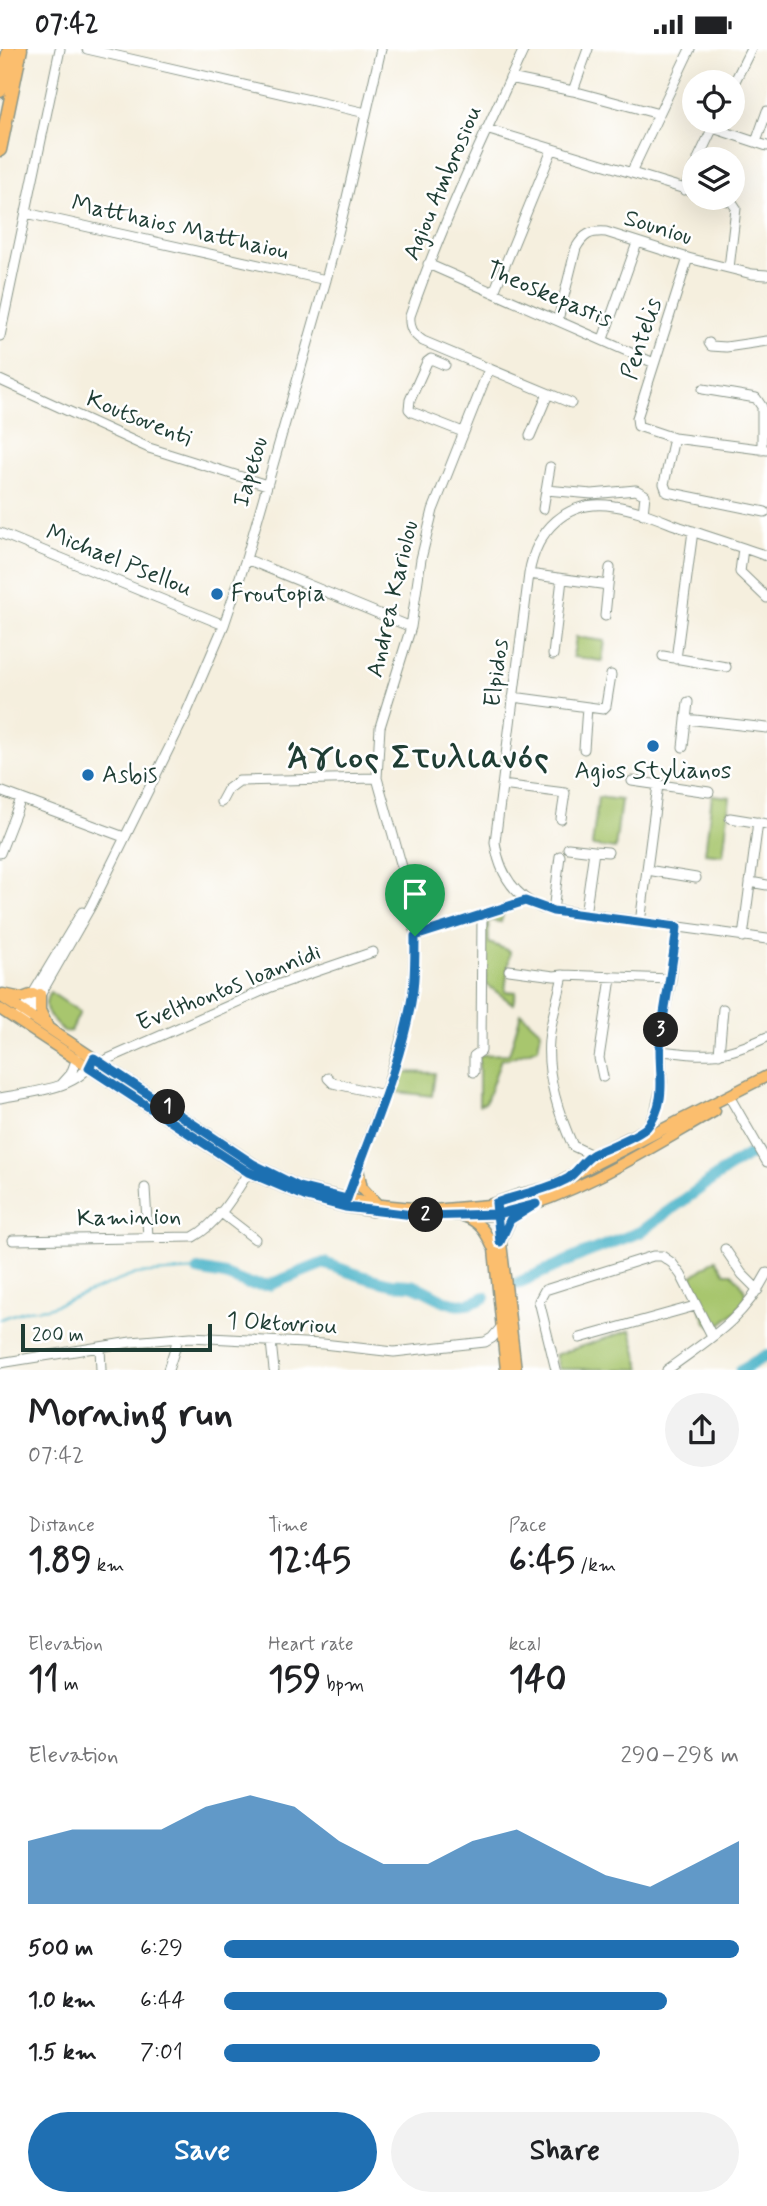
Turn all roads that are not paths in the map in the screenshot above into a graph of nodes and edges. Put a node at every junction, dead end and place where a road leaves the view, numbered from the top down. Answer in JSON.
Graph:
{"nodes":[{"id":1,"x":9,"y":49,"type":"edge"},
{"id":2,"x":21,"y":49,"type":"edge"},
{"id":3,"x":60,"y":49,"type":"edge"},
{"id":4,"x":87,"y":49,"type":"edge"},
{"id":5,"x":380,"y":49,"type":"edge"},
{"id":6,"x":524,"y":49,"type":"edge"},
{"id":7,"x":588,"y":49,"type":"edge"},
{"id":8,"x":690,"y":49,"type":"edge"},
{"id":9,"x":747,"y":50,"type":"edge"},
{"id":10,"x":739,"y":70,"type":"edge"},
{"id":11,"x":510,"y":78,"type":"junction"},
{"id":12,"x":0,"y":91,"type":"edge"},
{"id":13,"x":573,"y":91,"type":"junction"},
{"id":14,"x":767,"y":111,"type":"edge"},
{"id":15,"x":366,"y":113,"type":"junction"},
{"id":16,"x":659,"y":114,"type":"junction"},
{"id":17,"x":486,"y":129,"type":"junction"},
{"id":18,"x":736,"y":133,"type":"edge"},
{"id":19,"x":756,"y":142,"type":"junction"},
{"id":20,"x":767,"y":145,"type":"edge"},
{"id":21,"x":0,"y":150,"type":"edge"},
{"id":22,"x":552,"y":150,"type":"junction"},
{"id":23,"x":631,"y":173,"type":"junction"},
{"id":24,"x":682,"y":189,"type":"edge"},
{"id":25,"x":736,"y":210,"type":"edge"},
{"id":26,"x":26,"y":213,"type":"junction"},
{"id":27,"x":637,"y":243,"type":"junction"},
{"id":28,"x":688,"y":258,"type":"junction"},
{"id":29,"x":428,"y":264,"type":"junction"},
{"id":30,"x":729,"y":268,"type":"junction"},
{"id":31,"x":767,"y":275,"type":"edge"},
{"id":32,"x":326,"y":281,"type":"junction"},
{"id":33,"x":494,"y":292,"type":"junction"},
{"id":34,"x":558,"y":320,"type":"junction"},
{"id":35,"x":0,"y":336,"type":"edge"},
{"id":36,"x":603,"y":339,"type":"junction"},
{"id":37,"x":767,"y":341,"type":"edge"},
{"id":38,"x":709,"y":343,"type":"dead end"},
{"id":39,"x":654,"y":363,"type":"junction"},
{"id":40,"x":445,"y":365,"type":"dead end"},
{"id":41,"x":489,"y":369,"type":"junction"},
{"id":42,"x":0,"y":380,"type":"edge"},
{"id":43,"x":703,"y":389,"type":"dead end"},
{"id":44,"x":548,"y":394,"type":"junction"},
{"id":45,"x":571,"y":403,"type":"dead end"},
{"id":46,"x":463,"y":432,"type":"junction"},
{"id":47,"x":530,"y":436,"type":"dead end"},
{"id":48,"x":674,"y":438,"type":"junction"},
{"id":49,"x":764,"y":450,"type":"edge"},
{"id":50,"x":550,"y":467,"type":"dead end"},
{"id":51,"x":267,"y":485,"type":"junction"},
{"id":52,"x":546,"y":490,"type":"junction"},
{"id":53,"x":543,"y":509,"type":"dead end"},
{"id":54,"x":765,"y":512,"type":"edge"},
{"id":55,"x":643,"y":514,"type":"junction"},
{"id":56,"x":693,"y":531,"type":"junction"},
{"id":57,"x":0,"y":533,"type":"edge"},
{"id":58,"x":743,"y":548,"type":"junction"},
{"id":59,"x":767,"y":556,"type":"edge"},
{"id":60,"x":246,"y":559,"type":"junction"},
{"id":61,"x":610,"y":568,"type":"dead end"},
{"id":62,"x":528,"y":574,"type":"junction"},
{"id":63,"x":562,"y":579,"type":"junction"},
{"id":64,"x":608,"y":585,"type":"junction"},
{"id":65,"x":767,"y":598,"type":"edge"},
{"id":66,"x":605,"y":616,"type":"dead end"},
{"id":67,"x":224,"y":625,"type":"junction"},
{"id":68,"x":411,"y":627,"type":"junction"},
{"id":69,"x":552,"y":655,"type":"dead end"},
{"id":70,"x":663,"y":656,"type":"dead end"},
{"id":71,"x":676,"y":659,"type":"junction"},
{"id":72,"x":726,"y":667,"type":"dead end"},
{"id":73,"x":611,"y":675,"type":"dead end"},
{"id":74,"x":513,"y":697,"type":"junction"},
{"id":75,"x":688,"y":702,"type":"dead end"},
{"id":76,"x":587,"y":707,"type":"junction"},
{"id":77,"x":686,"y":719,"type":"junction"},
{"id":78,"x":767,"y":728,"type":"edge"},
{"id":79,"x":682,"y":747,"type":"dead end"},
{"id":80,"x":584,"y":749,"type":"dead end"},
{"id":81,"x":377,"y":778,"type":"junction"},
{"id":82,"x":632,"y":781,"type":"dead end"},
{"id":83,"x":502,"y":785,"type":"junction"},
{"id":84,"x":658,"y":785,"type":"junction"},
{"id":85,"x":0,"y":791,"type":"edge"},
{"id":86,"x":709,"y":792,"type":"dead end"},
{"id":87,"x":21,"y":799,"type":"junction"},
{"id":88,"x":221,"y":803,"type":"dead end"},
{"id":89,"x":730,"y":818,"type":"dead end"},
{"id":90,"x":561,"y":819,"type":"dead end"},
{"id":91,"x":763,"y":823,"type":"edge"},
{"id":92,"x":124,"y":837,"type":"junction"},
{"id":93,"x":568,"y":848,"type":"dead end"},
{"id":94,"x":594,"y":851,"type":"junction"},
{"id":95,"x":608,"y":852,"type":"dead end"},
{"id":96,"x":0,"y":853,"type":"edge"},
{"id":97,"x":560,"y":856,"type":"dead end"},
{"id":98,"x":647,"y":870,"type":"junction"},
{"id":99,"x":696,"y":878,"type":"dead end"},
{"id":100,"x":750,"y":883,"type":"junction"},
{"id":101,"x":767,"y":885,"type":"edge"},
{"id":102,"x":525,"y":901,"type":"junction"},
{"id":103,"x":553,"y":911,"type":"junction"},
{"id":104,"x":482,"y":915,"type":"junction"},
{"id":105,"x":585,"y":915,"type":"junction"},
{"id":106,"x":640,"y":923,"type":"junction"},
{"id":107,"x":677,"y":927,"type":"junction"},
{"id":108,"x":415,"y":936,"type":"junction"},
{"id":109,"x":743,"y":937,"type":"junction"},
{"id":110,"x":767,"y":939,"type":"edge"},
{"id":111,"x":373,"y":952,"type":"dead end"},
{"id":112,"x":509,"y":970,"type":"dead end"},
{"id":113,"x":563,"y":975,"type":"junction"},
{"id":114,"x":611,"y":978,"type":"junction"},
{"id":115,"x":671,"y":979,"type":"junction"},
{"id":116,"x":36,"y":994,"type":"junction"},
{"id":117,"x":0,"y":995,"type":"edge"},
{"id":118,"x":0,"y":1009,"type":"edge"},
{"id":119,"x":723,"y":1009,"type":"dead end"},
{"id":120,"x":23,"y":1017,"type":"junction"},
{"id":121,"x":49,"y":1028,"type":"junction"},
{"id":122,"x":767,"y":1037,"type":"edge"},
{"id":123,"x":661,"y":1051,"type":"junction"},
{"id":124,"x":719,"y":1054,"type":"junction"},
{"id":125,"x":77,"y":1058,"type":"junction"},
{"id":126,"x":95,"y":1063,"type":"junction"},
{"id":127,"x":474,"y":1072,"type":"dead end"},
{"id":128,"x":767,"y":1076,"type":"edge"},
{"id":129,"x":603,"y":1077,"type":"dead end"},
{"id":130,"x":328,"y":1078,"type":"dead end"},
{"id":131,"x":767,"y":1084,"type":"edge"},
{"id":132,"x":61,"y":1085,"type":"junction"},
{"id":133,"x":384,"y":1095,"type":"junction"},
{"id":134,"x":0,"y":1098,"type":"edge"},
{"id":135,"x":731,"y":1099,"type":"junction"},
{"id":136,"x":592,"y":1155,"type":"junction"},
{"id":137,"x":767,"y":1162,"type":"edge"},
{"id":138,"x":251,"y":1168,"type":"junction"},
{"id":139,"x":358,"y":1169,"type":"junction"},
{"id":140,"x":570,"y":1177,"type":"junction"},
{"id":141,"x":145,"y":1188,"type":"dead end"},
{"id":142,"x":346,"y":1203,"type":"junction"},
{"id":143,"x":536,"y":1204,"type":"junction"},
{"id":144,"x":378,"y":1205,"type":"junction"},
{"id":145,"x":493,"y":1209,"type":"junction"},
{"id":146,"x":220,"y":1212,"type":"junction"},
{"id":147,"x":456,"y":1215,"type":"junction"},
{"id":148,"x":148,"y":1237,"type":"junction"},
{"id":149,"x":255,"y":1238,"type":"dead end"},
{"id":150,"x":13,"y":1240,"type":"dead end"},
{"id":151,"x":500,"y":1242,"type":"junction"},
{"id":152,"x":725,"y":1249,"type":"dead end"},
{"id":153,"x":494,"y":1252,"type":"junction"},
{"id":154,"x":767,"y":1273,"type":"edge"},
{"id":155,"x":503,"y":1290,"type":"junction"},
{"id":156,"x":758,"y":1290,"type":"junction"},
{"id":157,"x":695,"y":1306,"type":"junction"},
{"id":158,"x":503,"y":1325,"type":"junction"},
{"id":159,"x":712,"y":1336,"type":"junction"},
{"id":160,"x":580,"y":1338,"type":"dead end"},
{"id":161,"x":178,"y":1339,"type":"junction"},
{"id":162,"x":271,"y":1342,"type":"junction"},
{"id":163,"x":479,"y":1342,"type":"junction"},
{"id":164,"x":100,"y":1347,"type":"junction"},
{"id":165,"x":504,"y":1352,"type":"junction"},
{"id":166,"x":35,"y":1357,"type":"junction"},
{"id":167,"x":0,"y":1363,"type":"edge"},
{"id":168,"x":35,"y":1370,"type":"edge"},
{"id":169,"x":101,"y":1370,"type":"edge"},
{"id":170,"x":169,"y":1370,"type":"edge"},
{"id":171,"x":274,"y":1370,"type":"edge"},
{"id":172,"x":506,"y":1370,"type":"edge"},
{"id":173,"x":516,"y":1370,"type":"edge"},
{"id":174,"x":556,"y":1370,"type":"edge"},
{"id":175,"x":667,"y":1370,"type":"edge"}],
"edges":[{"from":1,"to":12,"type":"highway"},
{"from":2,"to":21,"type":"highway"},
{"from":3,"to":26,"type":"street"},
{"from":4,"to":15,"type":"street"},
{"from":5,"to":15,"type":"street","name":"Iapetou"},
{"from":6,"to":11,"type":"street","name":"Agiou Ambrosiou"},
{"from":7,"to":13,"type":"street"},
{"from":8,"to":16,"type":"street"},
{"from":9,"to":10,"type":"street"},
{"from":11,"to":13,"type":"street"},
{"from":11,"to":17,"type":"street","name":"Agiou Ambrosiou"},
{"from":13,"to":16,"type":"street"},
{"from":14,"to":19,"type":"street"},
{"from":15,"to":32,"type":"street","name":"Iapetou"},
{"from":16,"to":23,"type":"street"},
{"from":17,"to":22,"type":"street"},
{"from":17,"to":29,"type":"street","name":"Agiou Ambrosiou"},
{"from":18,"to":19,"type":"street"},
{"from":19,"to":20,"type":"street"},
{"from":22,"to":23,"type":"street"},
{"from":22,"to":33,"type":"street"},
{"from":23,"to":24,"type":"street"},
{"from":25,"to":30,"type":"street"},
{"from":26,"to":32,"type":"street","name":"Matthaios Matthaiou"},
{"from":26,"to":35,"type":"street"},
{"from":27,"to":28,"type":"street","name":"Souniou"},
{"from":27,"to":34,"type":"street","name":"Souniou"},
{"from":27,"to":36,"type":"street"},
{"from":28,"to":30,"type":"street","name":"Souniou"},
{"from":28,"to":39,"type":"street","name":"Pentelis"},
{"from":29,"to":33,"type":"street","name":"Theoskepastis"},
{"from":29,"to":41,"type":"street","name":"Agiou Ambrosiou"},
{"from":30,"to":31,"type":"street","name":"Souniou"},
{"from":32,"to":51,"type":"street","name":"Iapetou"},
{"from":33,"to":34,"type":"street","name":"Theoskepastis"},
{"from":34,"to":36,"type":"street","name":"Theoskepastis"},
{"from":36,"to":39,"type":"street","name":"Theoskepastis"},
{"from":37,"to":38,"type":"street"},
{"from":39,"to":48,"type":"street","name":"Pentelis"},
{"from":40,"to":46,"type":"street"},
{"from":41,"to":44,"type":"street"},
{"from":41,"to":46,"type":"street","name":"Andrea Kariolou"},
{"from":42,"to":51,"type":"street","name":"Koutsoventi"},
{"from":43,"to":49,"type":"street"},
{"from":44,"to":45,"type":"street"},
{"from":44,"to":47,"type":"street"},
{"from":46,"to":68,"type":"street","name":"Andrea Kariolou"},
{"from":48,"to":49,"type":"street"},
{"from":48,"to":54,"type":"street"},
{"from":50,"to":52,"type":"street"},
{"from":51,"to":60,"type":"street","name":"Iapetou"},
{"from":52,"to":53,"type":"street"},
{"from":52,"to":55,"type":"street"},
{"from":55,"to":56,"type":"street","name":"Elpidos"},
{"from":55,"to":62,"type":"street","name":"Elpidos"},
{"from":56,"to":58,"type":"street","name":"Elpidos"},
{"from":56,"to":71,"type":"street"},
{"from":57,"to":67,"type":"street","name":"Michael Psellou"},
{"from":58,"to":59,"type":"street","name":"Elpidos"},
{"from":58,"to":65,"type":"street"},
{"from":60,"to":67,"type":"street","name":"Iapetou"},
{"from":60,"to":68,"type":"street"},
{"from":61,"to":64,"type":"street"},
{"from":62,"to":63,"type":"street"},
{"from":62,"to":74,"type":"street","name":"Elpidos"},
{"from":63,"to":64,"type":"street"},
{"from":63,"to":69,"type":"street"},
{"from":64,"to":66,"type":"street"},
{"from":67,"to":92,"type":"street","name":"Iapetou"},
{"from":68,"to":81,"type":"street","name":"Andrea Kariolou"},
{"from":70,"to":71,"type":"street"},
{"from":71,"to":72,"type":"street"},
{"from":73,"to":76,"type":"street"},
{"from":74,"to":76,"type":"street"},
{"from":74,"to":83,"type":"street","name":"Elpidos"},
{"from":75,"to":77,"type":"street"},
{"from":76,"to":80,"type":"street"},
{"from":77,"to":78,"type":"street"},
{"from":77,"to":79,"type":"street"},
{"from":81,"to":88,"type":"street"},
{"from":81,"to":108,"type":"street","name":"Andrea Kariolou"},
{"from":82,"to":84,"type":"street"},
{"from":83,"to":90,"type":"street"},
{"from":83,"to":102,"type":"street","name":"Elpidos"},
{"from":84,"to":86,"type":"street"},
{"from":84,"to":98,"type":"street"},
{"from":85,"to":87,"type":"street"},
{"from":87,"to":92,"type":"street"},
{"from":87,"to":96,"type":"street"},
{"from":89,"to":91,"type":"street"},
{"from":91,"to":100,"type":"street"},
{"from":92,"to":116,"type":"street","name":"Iapetou"},
{"from":93,"to":94,"type":"street"},
{"from":94,"to":95,"type":"street"},
{"from":94,"to":105,"type":"street"},
{"from":97,"to":103,"type":"street"},
{"from":98,"to":99,"type":"street"},
{"from":98,"to":106,"type":"street"},
{"from":100,"to":101,"type":"street"},
{"from":100,"to":109,"type":"street"},
{"from":102,"to":103,"type":"street"},
{"from":102,"to":104,"type":"street"},
{"from":103,"to":105,"type":"street"},
{"from":104,"to":108,"type":"street"},
{"from":104,"to":127,"type":"street"},
{"from":105,"to":106,"type":"street"},
{"from":106,"to":107,"type":"street"},
{"from":107,"to":109,"type":"street"},
{"from":107,"to":115,"type":"street"},
{"from":108,"to":133,"type":"street","name":"Andrea Kariolou"},
{"from":109,"to":110,"type":"street"},
{"from":111,"to":126,"type":"street","name":"Evelthontos Ioannidi"},
{"from":112,"to":113,"type":"street"},
{"from":113,"to":114,"type":"street"},
{"from":113,"to":136,"type":"street"},
{"from":114,"to":115,"type":"street"},
{"from":114,"to":129,"type":"street"},
{"from":115,"to":123,"type":"street"},
{"from":116,"to":117,"type":"main road"},
{"from":116,"to":120,"type":"street","name":"Iapetou"},
{"from":116,"to":121,"type":"main road"},
{"from":117,"to":120,"type":"main road"},
{"from":118,"to":120,"type":"main road"},
{"from":119,"to":124,"type":"street"},
{"from":120,"to":121,"type":"main road"},
{"from":120,"to":125,"type":"main road"},
{"from":121,"to":126,"type":"main road"},
{"from":122,"to":124,"type":"street"},
{"from":123,"to":124,"type":"street"},
{"from":123,"to":136,"type":"street"},
{"from":125,"to":126,"type":"main road"},
{"from":125,"to":132,"type":"street"},
{"from":126,"to":132,"type":"street","name":"Evelthontos Ioannidi"},
{"from":126,"to":138,"type":"main road"},
{"from":128,"to":135,"type":"main road"},
{"from":130,"to":133,"type":"street"},
{"from":131,"to":135,"type":"main road"},
{"from":132,"to":134,"type":"street","name":"Evelthontos Ioannidi"},
{"from":133,"to":139,"type":"street","name":"Andrea Kariolou"},
{"from":135,"to":137,"type":"street"},
{"from":135,"to":140,"type":"main road"},
{"from":135,"to":143,"type":"main road"},
{"from":136,"to":140,"type":"street"},
{"from":138,"to":142,"type":"main road"},
{"from":138,"to":146,"type":"street","name":"Kaminion"},
{"from":139,"to":142,"type":"street","name":"Andrea Kariolou"},
{"from":139,"to":144,"type":"main road"},
{"from":140,"to":145,"type":"main road"},
{"from":141,"to":148,"type":"street"},
{"from":142,"to":144,"type":"main road"},
{"from":142,"to":147,"type":"main road"},
{"from":143,"to":145,"type":"main road"},
{"from":143,"to":151,"type":"main road"},
{"from":144,"to":145,"type":"main road"},
{"from":145,"to":147,"type":"main road"},
{"from":145,"to":151,"type":"main road"},
{"from":145,"to":153,"type":"main road"},
{"from":146,"to":148,"type":"street","name":"Kaminion"},
{"from":146,"to":149,"type":"street"},
{"from":147,"to":153,"type":"main road"},
{"from":148,"to":150,"type":"street","name":"Kaminion"},
{"from":151,"to":155,"type":"main road"},
{"from":152,"to":156,"type":"street"},
{"from":153,"to":155,"type":"main road"},
{"from":154,"to":156,"type":"street"},
{"from":155,"to":158,"type":"main road"},
{"from":155,"to":173,"type":"main road"},
{"from":156,"to":159,"type":"street"},
{"from":157,"to":159,"type":"street"},
{"from":157,"to":160,"type":"street"},
{"from":157,"to":174,"type":"street"},
{"from":158,"to":163,"type":"street","name":"1 Oktovriou"},
{"from":158,"to":165,"type":"main road"},
{"from":159,"to":175,"type":"street"},
{"from":161,"to":162,"type":"street","name":"1 Oktovriou"},
{"from":161,"to":164,"type":"street","name":"1 Oktovriou"},
{"from":161,"to":170,"type":"street"},
{"from":162,"to":163,"type":"street","name":"1 Oktovriou"},
{"from":162,"to":171,"type":"street"},
{"from":163,"to":165,"type":"street","name":"1 Oktovriou"},
{"from":164,"to":166,"type":"street","name":"1 Oktovriou"},
{"from":164,"to":169,"type":"street"},
{"from":165,"to":172,"type":"main road"},
{"from":166,"to":167,"type":"street","name":"1 Oktovriou"},
{"from":166,"to":168,"type":"street"}]}
